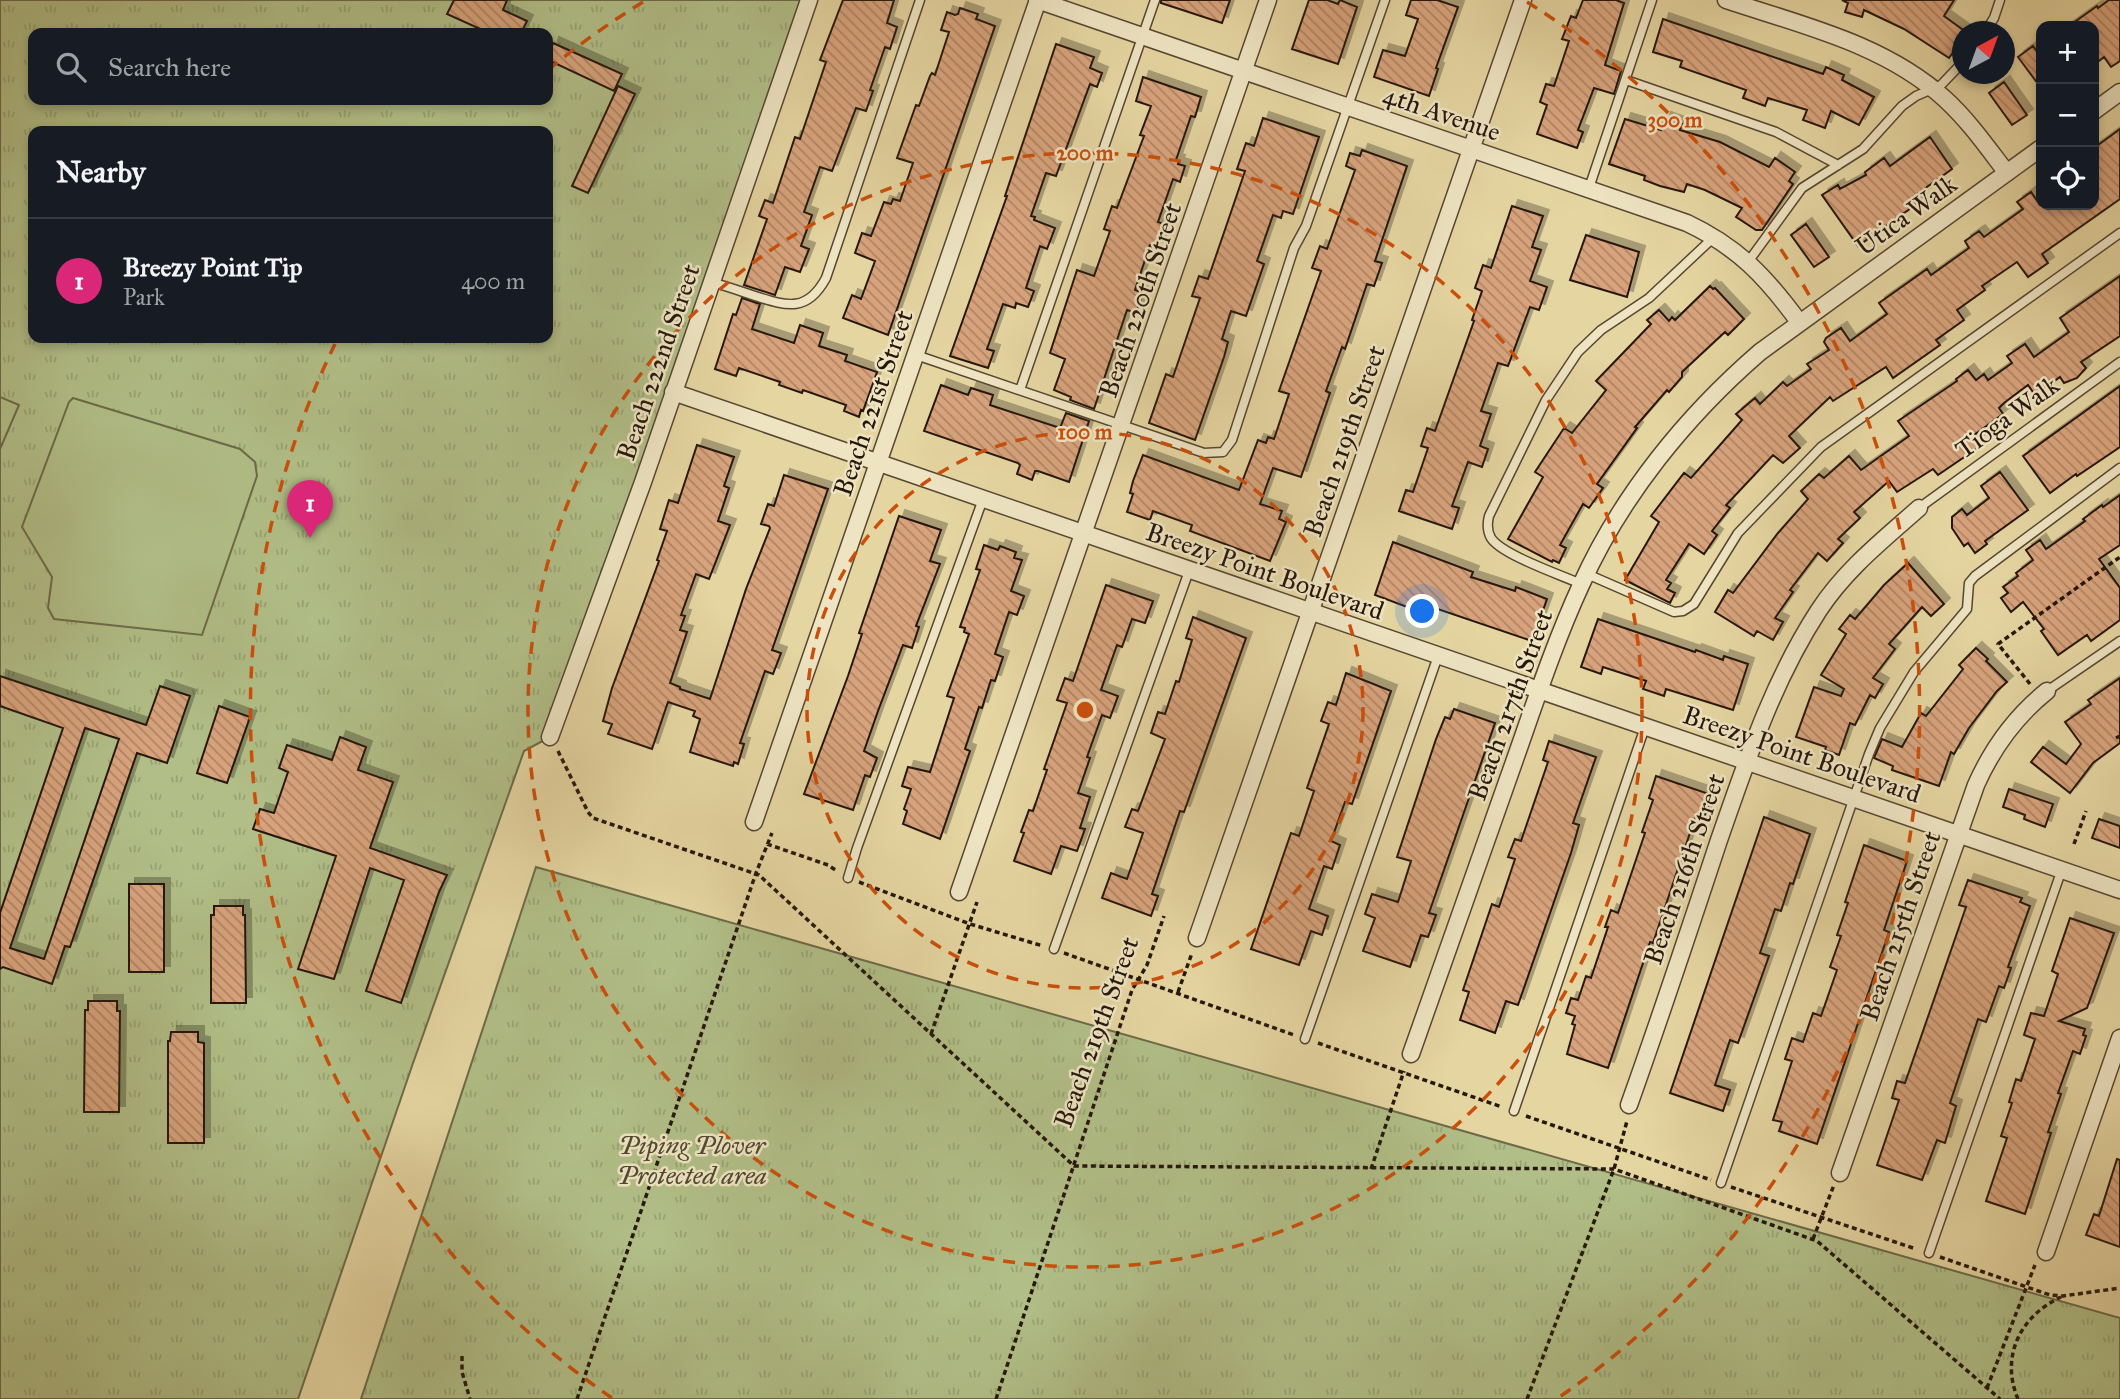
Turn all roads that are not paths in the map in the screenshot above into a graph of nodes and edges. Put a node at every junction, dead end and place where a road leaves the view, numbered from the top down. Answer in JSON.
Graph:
{"nodes":[{"id":1,"x":809,"y":0,"type":"edge"},
{"id":2,"x":920,"y":0,"type":"edge"},
{"id":3,"x":1038,"y":0,"type":"edge"},
{"id":4,"x":1155,"y":0,"type":"edge"},
{"id":5,"x":1268,"y":0,"type":"edge"},
{"id":6,"x":1385,"y":0,"type":"edge"},
{"id":7,"x":1523,"y":0,"type":"edge"},
{"id":8,"x":1652,"y":0,"type":"edge"},
{"id":9,"x":1726,"y":0,"type":"edge"},
{"id":10,"x":2000,"y":0,"type":"edge"},
{"id":11,"x":1992,"y":21,"type":"edge"},
{"id":12,"x":1143,"y":37,"type":"junction"},
{"id":13,"x":1244,"y":71,"type":"junction"},
{"id":14,"x":1952,"y":73,"type":"edge"},
{"id":15,"x":1626,"y":80,"type":"junction"},
{"id":16,"x":1932,"y":89,"type":"junction"},
{"id":17,"x":2120,"y":92,"type":"edge"},
{"id":18,"x":1348,"y":107,"type":"junction"},
{"id":19,"x":2099,"y":107,"type":"edge"},
{"id":20,"x":1470,"y":149,"type":"junction"},
{"id":21,"x":2036,"y":152,"type":"edge"},
{"id":22,"x":1838,"y":165,"type":"junction"},
{"id":23,"x":2007,"y":173,"type":"junction"},
{"id":24,"x":1589,"y":188,"type":"junction"},
{"id":25,"x":2120,"y":233,"type":"edge"},
{"id":26,"x":1714,"y":237,"type":"junction"},
{"id":27,"x":1748,"y":262,"type":"junction"},
{"id":28,"x":712,"y":282,"type":"junction"},
{"id":29,"x":1800,"y":322,"type":"junction"},
{"id":30,"x":916,"y":355,"type":"junction"},
{"id":31,"x":2120,"y":362,"type":"edge"},
{"id":32,"x":1020,"y":390,"type":"junction"},
{"id":33,"x":673,"y":393,"type":"junction"},
{"id":34,"x":1122,"y":425,"type":"junction"},
{"id":35,"x":879,"y":464,"type":"junction"},
{"id":36,"x":2120,"y":468,"type":"edge"},
{"id":37,"x":983,"y":499,"type":"junction"},
{"id":38,"x":1919,"y":508,"type":"joint"},
{"id":39,"x":1084,"y":534,"type":"junction"},
{"id":40,"x":1189,"y":571,"type":"junction"},
{"id":41,"x":1584,"y":579,"type":"junction"},
{"id":42,"x":1310,"y":612,"type":"junction"},
{"id":43,"x":2120,"y":641,"type":"edge"},
{"id":44,"x":1438,"y":656,"type":"junction"},
{"id":45,"x":1540,"y":691,"type":"junction"},
{"id":46,"x":2044,"y":694,"type":"joint"},
{"id":47,"x":1645,"y":727,"type":"junction"},
{"id":48,"x":550,"y":737,"type":"dead end"},
{"id":49,"x":1747,"y":761,"type":"junction"},
{"id":50,"x":1853,"y":797,"type":"junction"},
{"id":51,"x":754,"y":822,"type":"dead end"},
{"id":52,"x":1959,"y":833,"type":"junction"},
{"id":53,"x":2062,"y":869,"type":"junction"},
{"id":54,"x":848,"y":878,"type":"road end"},
{"id":55,"x":2120,"y":890,"type":"edge"},
{"id":56,"x":959,"y":892,"type":"dead end"},
{"id":57,"x":1197,"y":938,"type":"road end"},
{"id":58,"x":1054,"y":949,"type":"road end"},
{"id":59,"x":1305,"y":1038,"type":"road end"},
{"id":60,"x":2120,"y":1038,"type":"edge"},
{"id":61,"x":1411,"y":1054,"type":"road end"},
{"id":62,"x":1629,"y":1105,"type":"road end"},
{"id":63,"x":1514,"y":1111,"type":"road end"},
{"id":64,"x":1840,"y":1173,"type":"road end"},
{"id":65,"x":1721,"y":1183,"type":"road end"},
{"id":66,"x":1929,"y":1253,"type":"road end"},
{"id":67,"x":2041,"y":1258,"type":"road end"}],
"edges":[{"from":1,"to":28,"type":"street","name":"Beach 222nd Street"},
{"from":2,"to":28,"type":"lane"},
{"from":3,"to":12,"type":"street","name":"4th Avenue"},
{"from":3,"to":30,"type":"street","name":"Beach 221st Street"},
{"from":4,"to":12,"type":"lane"},
{"from":5,"to":13,"type":"street","name":"Beach 220th Street"},
{"from":6,"to":18,"type":"lane"},
{"from":7,"to":20,"type":"street","name":"Beach 219th Street"},
{"from":8,"to":15,"type":"lane"},
{"from":9,"to":16,"type":"street"},
{"from":10,"to":11,"type":"lane"},
{"from":12,"to":13,"type":"street","name":"4th Avenue"},
{"from":12,"to":32,"type":"lane"},
{"from":13,"to":18,"type":"street","name":"4th Avenue"},
{"from":13,"to":34,"type":"street","name":"Beach 220th Street"},
{"from":14,"to":16,"type":"lane"},
{"from":15,"to":22,"type":"lane"},
{"from":15,"to":24,"type":"lane"},
{"from":16,"to":22,"type":"lane"},
{"from":16,"to":23,"type":"street"},
{"from":17,"to":19,"type":"street"},
{"from":18,"to":20,"type":"street","name":"4th Avenue"},
{"from":18,"to":34,"type":"lane"},
{"from":20,"to":24,"type":"street","name":"4th Avenue"},
{"from":20,"to":42,"type":"street","name":"Beach 219th Street"},
{"from":21,"to":23,"type":"street","name":"Utica Walk"},
{"from":22,"to":27,"type":"lane"},
{"from":23,"to":29,"type":"street","name":"Utica Walk"},
{"from":24,"to":26,"type":"street","name":"4th Avenue"},
{"from":25,"to":41,"type":"lane"},
{"from":26,"to":27,"type":"street","name":"4th Avenue"},
{"from":26,"to":41,"type":"lane"},
{"from":27,"to":29,"type":"street","name":"4th Avenue"},
{"from":28,"to":33,"type":"street","name":"Beach 222nd Street"},
{"from":29,"to":41,"type":"street","name":"Beach 217th Street"},
{"from":30,"to":32,"type":"lane"},
{"from":30,"to":35,"type":"street","name":"Beach 221st Street"},
{"from":31,"to":38,"type":"lane","name":"Tioga Walk"},
{"from":32,"to":34,"type":"lane"},
{"from":33,"to":35,"type":"street","name":"Breezy Point Boulevard"},
{"from":33,"to":48,"type":"street","name":"Beach 222nd Street"},
{"from":34,"to":39,"type":"street","name":"Beach 220th Street"},
{"from":35,"to":37,"type":"street","name":"Breezy Point Boulevard"},
{"from":35,"to":51,"type":"street","name":"Beach 221st Street"},
{"from":36,"to":50,"type":"lane"},
{"from":37,"to":39,"type":"street","name":"Breezy Point Boulevard"},
{"from":37,"to":54,"type":"lane"},
{"from":38,"to":49,"type":"street","name":"Beach 216th Street"},
{"from":39,"to":40,"type":"street","name":"Breezy Point Boulevard"},
{"from":39,"to":56,"type":"street","name":"Beach 220th Street"},
{"from":40,"to":42,"type":"street","name":"Breezy Point Boulevard"},
{"from":40,"to":58,"type":"lane"},
{"from":41,"to":45,"type":"street","name":"Beach 217th Street"},
{"from":42,"to":44,"type":"street","name":"Breezy Point Boulevard"},
{"from":42,"to":57,"type":"street","name":"Beach 219th Street"},
{"from":43,"to":46,"type":"lane","name":"Beach 215th Street"},
{"from":44,"to":45,"type":"street","name":"Breezy Point Boulevard"},
{"from":44,"to":59,"type":"lane"},
{"from":45,"to":47,"type":"street","name":"Breezy Point Boulevard"},
{"from":45,"to":61,"type":"street","name":"Beach 217th Street"},
{"from":46,"to":52,"type":"street","name":"Beach 215th Street"},
{"from":47,"to":49,"type":"street","name":"Breezy Point Boulevard"},
{"from":47,"to":63,"type":"lane"},
{"from":49,"to":50,"type":"street","name":"Breezy Point Boulevard"},
{"from":49,"to":62,"type":"street","name":"Beach 216th Street"},
{"from":50,"to":52,"type":"street","name":"Breezy Point Boulevard"},
{"from":50,"to":65,"type":"lane"},
{"from":52,"to":53,"type":"street","name":"Breezy Point Boulevard"},
{"from":52,"to":64,"type":"street","name":"Beach 215th Street"},
{"from":53,"to":55,"type":"street","name":"Breezy Point Boulevard"},
{"from":53,"to":66,"type":"lane"},
{"from":60,"to":67,"type":"street"}]}
